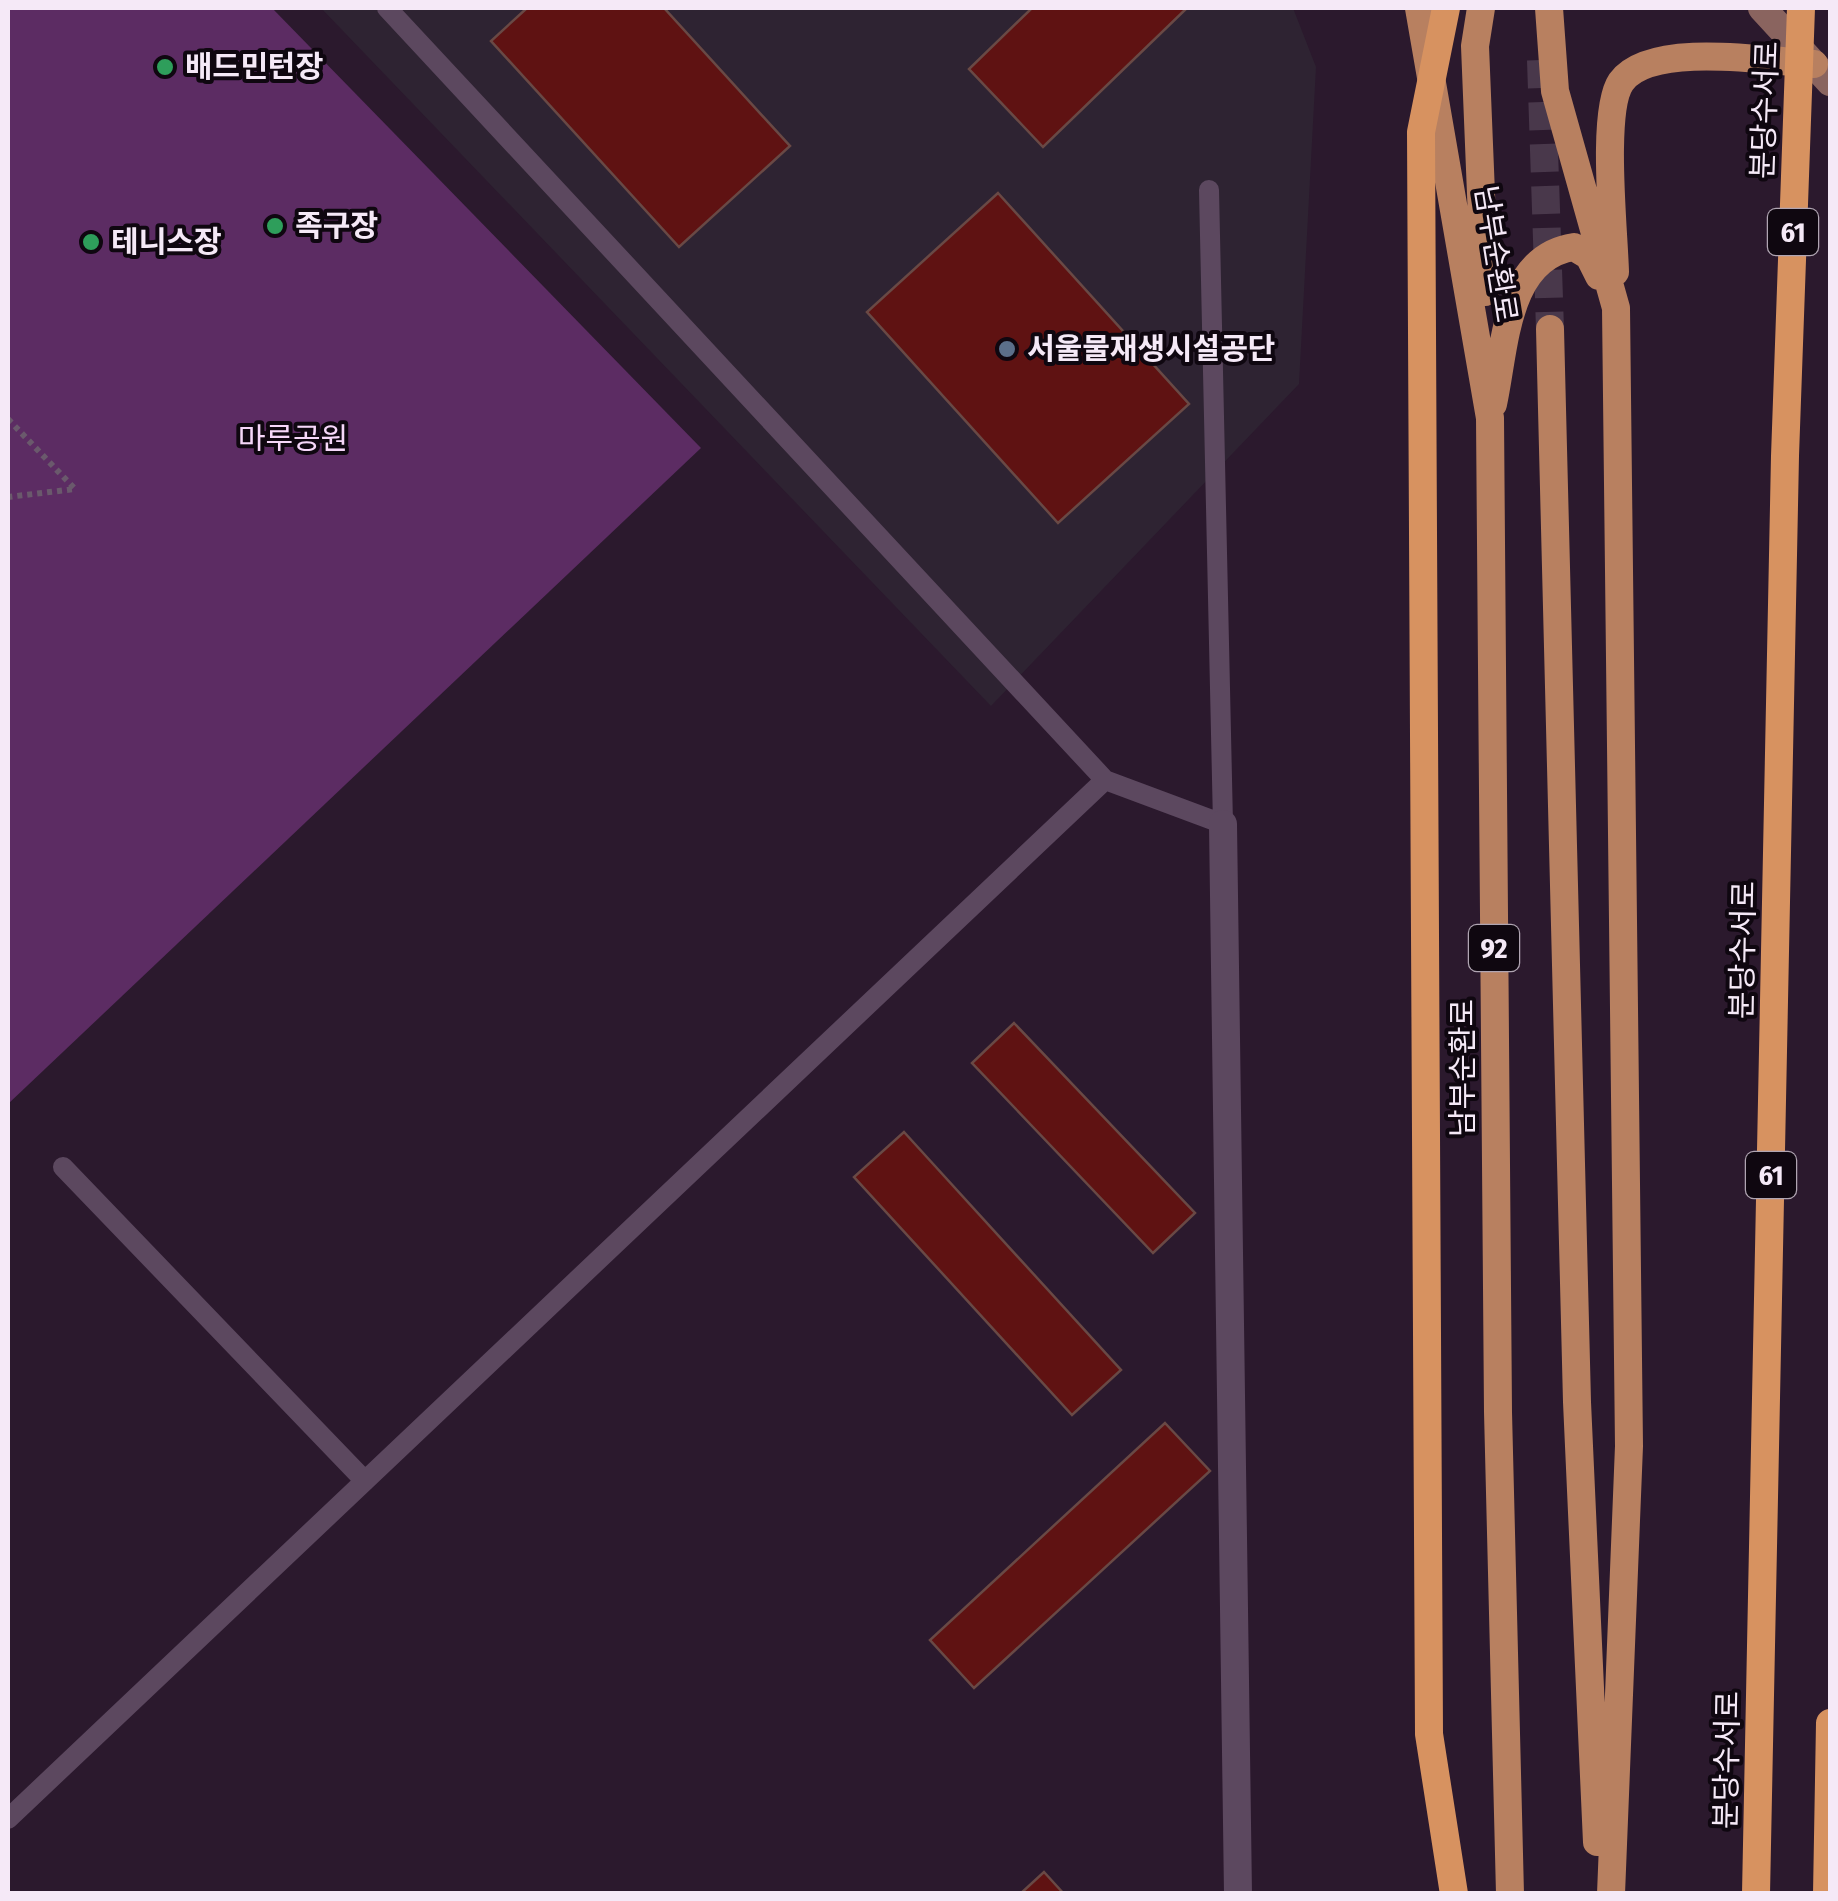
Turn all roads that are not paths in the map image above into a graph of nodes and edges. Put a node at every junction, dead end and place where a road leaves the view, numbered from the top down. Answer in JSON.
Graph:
{"nodes":[{"id":1,"x":386,"y":8,"type":"edge"},
{"id":2,"x":1420,"y":8,"type":"edge"},
{"id":3,"x":1446,"y":8,"type":"edge"},
{"id":4,"x":1481,"y":8,"type":"edge"},
{"id":5,"x":1549,"y":8,"type":"edge"},
{"id":6,"x":1762,"y":8,"type":"edge"},
{"id":7,"x":1801,"y":8,"type":"edge"},
{"id":8,"x":1823,"y":74,"type":"edge"},
{"id":9,"x":1209,"y":190,"type":"dead end"},
{"id":10,"x":1616,"y":308,"type":"junction"},
{"id":11,"x":1550,"y":329,"type":"tunnel mouth"},
{"id":12,"x":1490,"y":418,"type":"junction"},
{"id":13,"x":1105,"y":780,"type":"junction"},
{"id":14,"x":1222,"y":824,"type":"junction"},
{"id":15,"x":63,"y":1167,"type":"dead end"},
{"id":16,"x":365,"y":1480,"type":"junction"},
{"id":17,"x":1830,"y":1723,"type":"edge"},
{"id":18,"x":8,"y":1819,"type":"edge"},
{"id":19,"x":1238,"y":1894,"type":"edge"},
{"id":20,"x":1454,"y":1894,"type":"edge"},
{"id":21,"x":1510,"y":1894,"type":"edge"},
{"id":22,"x":1600,"y":1894,"type":"edge"},
{"id":23,"x":1611,"y":1894,"type":"edge"},
{"id":24,"x":1756,"y":1894,"type":"edge"},
{"id":25,"x":1827,"y":1894,"type":"edge"}],
"edges":[{"from":1,"to":13,"type":"lane"},
{"from":2,"to":12,"type":"main road","name":"남부순환로","number":"92"},
{"from":3,"to":20,"type":"highway"},
{"from":4,"to":12,"type":"main road"},
{"from":5,"to":10,"type":"main road"},
{"from":6,"to":8,"type":"main road"},
{"from":7,"to":24,"type":"highway","name":"분당수서로","number":"61"},
{"from":8,"to":10,"type":"main road"},
{"from":9,"to":14,"type":"lane"},
{"from":10,"to":12,"type":"main road"},
{"from":10,"to":23,"type":"main road"},
{"from":11,"to":22,"type":"main road","name":"남부순환로"},
{"from":12,"to":21,"type":"main road","name":"남부순환로","number":"92"},
{"from":13,"to":14,"type":"lane"},
{"from":13,"to":16,"type":"lane"},
{"from":14,"to":19,"type":"street"},
{"from":15,"to":16,"type":"lane"},
{"from":16,"to":18,"type":"lane"},
{"from":17,"to":25,"type":"highway"}]}
